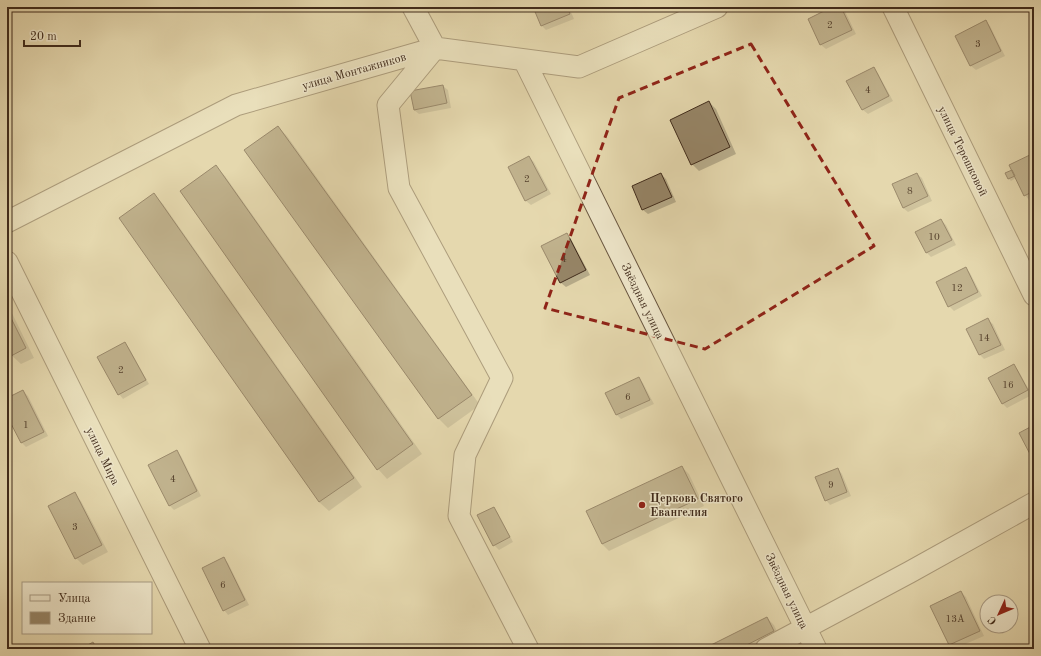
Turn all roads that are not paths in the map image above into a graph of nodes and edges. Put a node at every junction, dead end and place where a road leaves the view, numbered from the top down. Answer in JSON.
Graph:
{"nodes":[{"id":1,"x":413,"y":7,"type":"edge"},
{"id":2,"x":717,"y":7,"type":"edge"},
{"id":3,"x":893,"y":7,"type":"edge"},
{"id":4,"x":434,"y":48,"type":"junction"},
{"id":5,"x":524,"y":60,"type":"junction"},
{"id":6,"x":7,"y":222,"type":"edge"},
{"id":7,"x":7,"y":262,"type":"edge"},
{"id":8,"x":1034,"y":295,"type":"edge"},
{"id":9,"x":1034,"y":503,"type":"edge"},
{"id":10,"x":805,"y":628,"type":"junction"},
{"id":11,"x":200,"y":649,"type":"edge"},
{"id":12,"x":528,"y":649,"type":"edge"},
{"id":13,"x":766,"y":649,"type":"edge"},
{"id":14,"x":816,"y":649,"type":"edge"}],
"edges":[{"from":1,"to":4,"type":"street"},
{"from":2,"to":5,"type":"street","name":"улица Монтажников"},
{"from":3,"to":8,"type":"street","name":"улица Терешковой"},
{"from":4,"to":5,"type":"street","name":"улица Монтажников"},
{"from":4,"to":6,"type":"street","name":"улица Монтажников"},
{"from":4,"to":12,"type":"street"},
{"from":5,"to":10,"type":"street","name":"Звёздная улица"},
{"from":7,"to":11,"type":"street","name":"улица Мира"},
{"from":9,"to":10,"type":"street"},
{"from":10,"to":13,"type":"street"},
{"from":10,"to":14,"type":"street","name":"Звёздная улица"}]}
